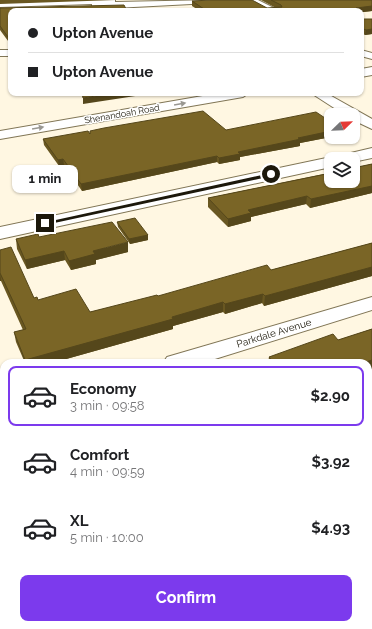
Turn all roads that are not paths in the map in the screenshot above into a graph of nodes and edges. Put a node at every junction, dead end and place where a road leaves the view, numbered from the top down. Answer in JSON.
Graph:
{"nodes":[{"id":1,"x":132,"y":0,"type":"edge"},
{"id":2,"x":211,"y":0,"type":"edge"},
{"id":3,"x":250,"y":0,"type":"edge"},
{"id":4,"x":0,"y":4,"type":"edge"},
{"id":5,"x":0,"y":8,"type":"edge"},
{"id":6,"x":268,"y":8,"type":"edge"},
{"id":7,"x":226,"y":96,"type":"edge"},
{"id":8,"x":322,"y":96,"type":"edge"},
{"id":9,"x":351,"y":100,"type":"dead end"},
{"id":10,"x":372,"y":124,"type":"edge"},
{"id":11,"x":0,"y":135,"type":"edge"},
{"id":12,"x":372,"y":153,"type":"edge"},
{"id":13,"x":360,"y":155,"type":"edge"},
{"id":14,"x":324,"y":164,"type":"edge"},
{"id":15,"x":0,"y":233,"type":"edge"},
{"id":16,"x":372,"y":303,"type":"edge"},
{"id":17,"x":188,"y":359,"type":"edge"}],
"edges":[{"from":1,"to":4,"type":"street"},
{"from":2,"to":5,"type":"street"},
{"from":3,"to":6,"type":"street"},
{"from":11,"to":7,"type":"street","name":"Shenandoah Road","one_way":true},
{"from":8,"to":10,"type":"street"},
{"from":9,"to":10,"type":"street"},
{"from":12,"to":13,"type":"street"},
{"from":14,"to":15,"type":"street"},
{"from":16,"to":17,"type":"street","name":"Parkdale Avenue"}]}
